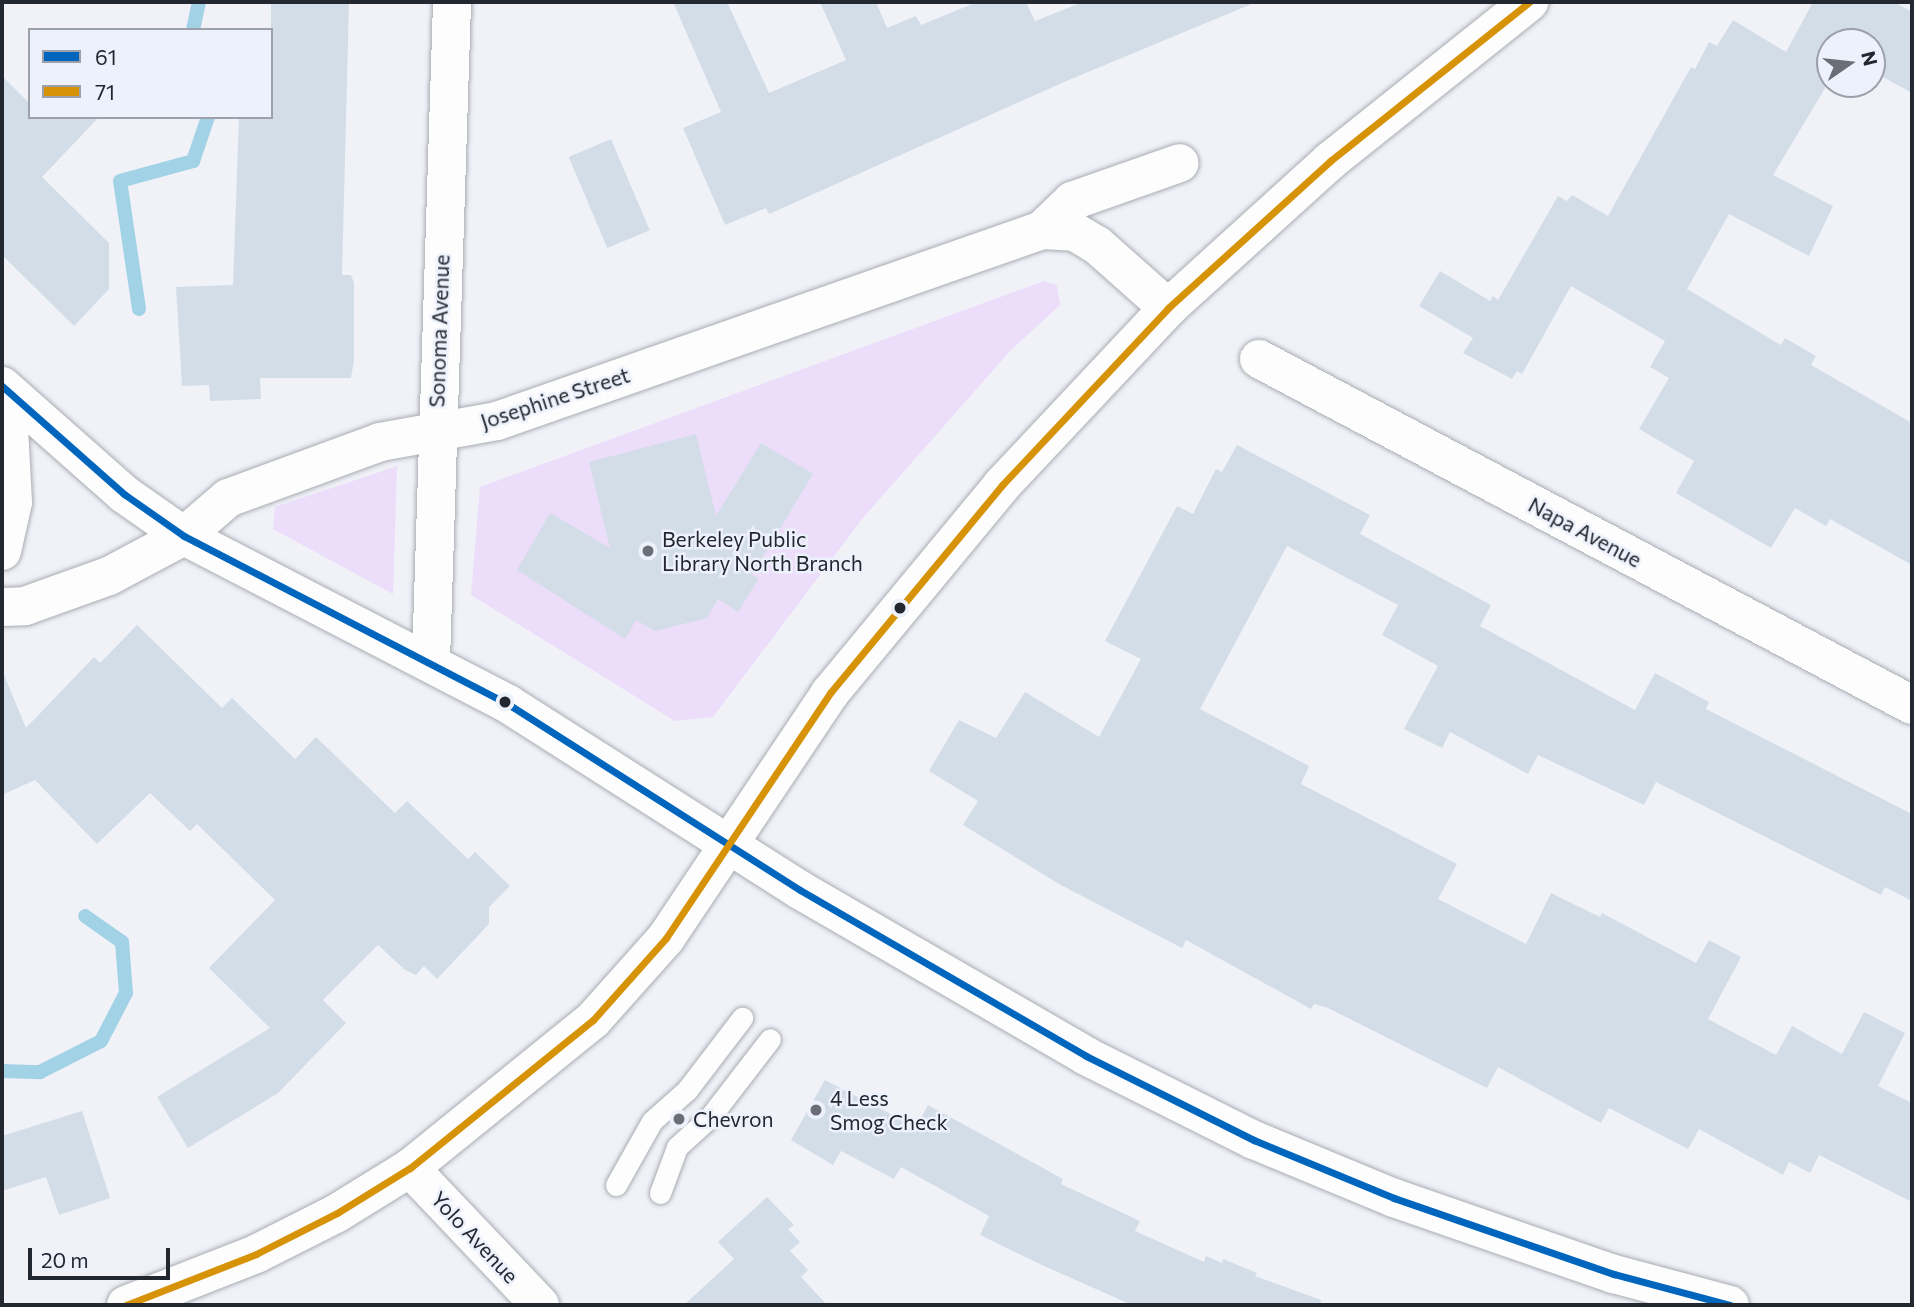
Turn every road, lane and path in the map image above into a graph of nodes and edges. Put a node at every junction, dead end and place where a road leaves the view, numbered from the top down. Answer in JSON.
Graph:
{"nodes":[{"id":1,"x":452,"y":2,"type":"edge"},
{"id":2,"x":1530,"y":2,"type":"edge"},
{"id":3,"x":1180,"y":163,"type":"dead end"},
{"id":4,"x":1042,"y":230,"type":"junction"},
{"id":5,"x":1168,"y":308,"type":"junction"},
{"id":6,"x":1259,"y":359,"type":"dead end"},
{"id":7,"x":4,"y":389,"type":"edge"},
{"id":8,"x":435,"y":432,"type":"junction"},
{"id":9,"x":184,"y":536,"type":"junction"},
{"id":10,"x":2,"y":551,"type":"edge"},
{"id":11,"x":2,"y":607,"type":"edge"},
{"id":12,"x":431,"y":661,"type":"junction"},
{"id":13,"x":1912,"y":705,"type":"edge"},
{"id":14,"x":728,"y":844,"type":"junction"},
{"id":15,"x":742,"y":1018,"type":"dead end"},
{"id":16,"x":769,"y":1039,"type":"dead end"},
{"id":17,"x":410,"y":1168,"type":"junction"},
{"id":18,"x":616,"y":1185,"type":"dead end"},
{"id":19,"x":660,"y":1193,"type":"dead end"},
{"id":20,"x":126,"y":1305,"type":"edge"},
{"id":21,"x":540,"y":1305,"type":"edge"},
{"id":22,"x":1730,"y":1305,"type":"edge"}],
"edges":[{"from":1,"to":8,"type":"street","name":"Sonoma Avenue"},
{"from":2,"to":5,"type":"street"},
{"from":3,"to":4,"type":"street","name":"Josephine Street"},
{"from":4,"to":5,"type":"street","name":"Josephine Street"},
{"from":4,"to":8,"type":"street","name":"Josephine Street"},
{"from":5,"to":14,"type":"street"},
{"from":6,"to":13,"type":"street","name":"Napa Avenue"},
{"from":7,"to":9,"type":"street"},
{"from":7,"to":10,"type":"street"},
{"from":8,"to":9,"type":"street","name":"Josephine Street"},
{"from":8,"to":12,"type":"street","name":"Sonoma Avenue"},
{"from":9,"to":11,"type":"street","name":"Josephine Street"},
{"from":9,"to":12,"type":"street"},
{"from":12,"to":14,"type":"street"},
{"from":14,"to":17,"type":"street"},
{"from":14,"to":22,"type":"street"},
{"from":15,"to":18,"type":"lane"},
{"from":16,"to":19,"type":"lane"},
{"from":17,"to":20,"type":"street"},
{"from":17,"to":21,"type":"street","name":"Yolo Avenue"}]}
